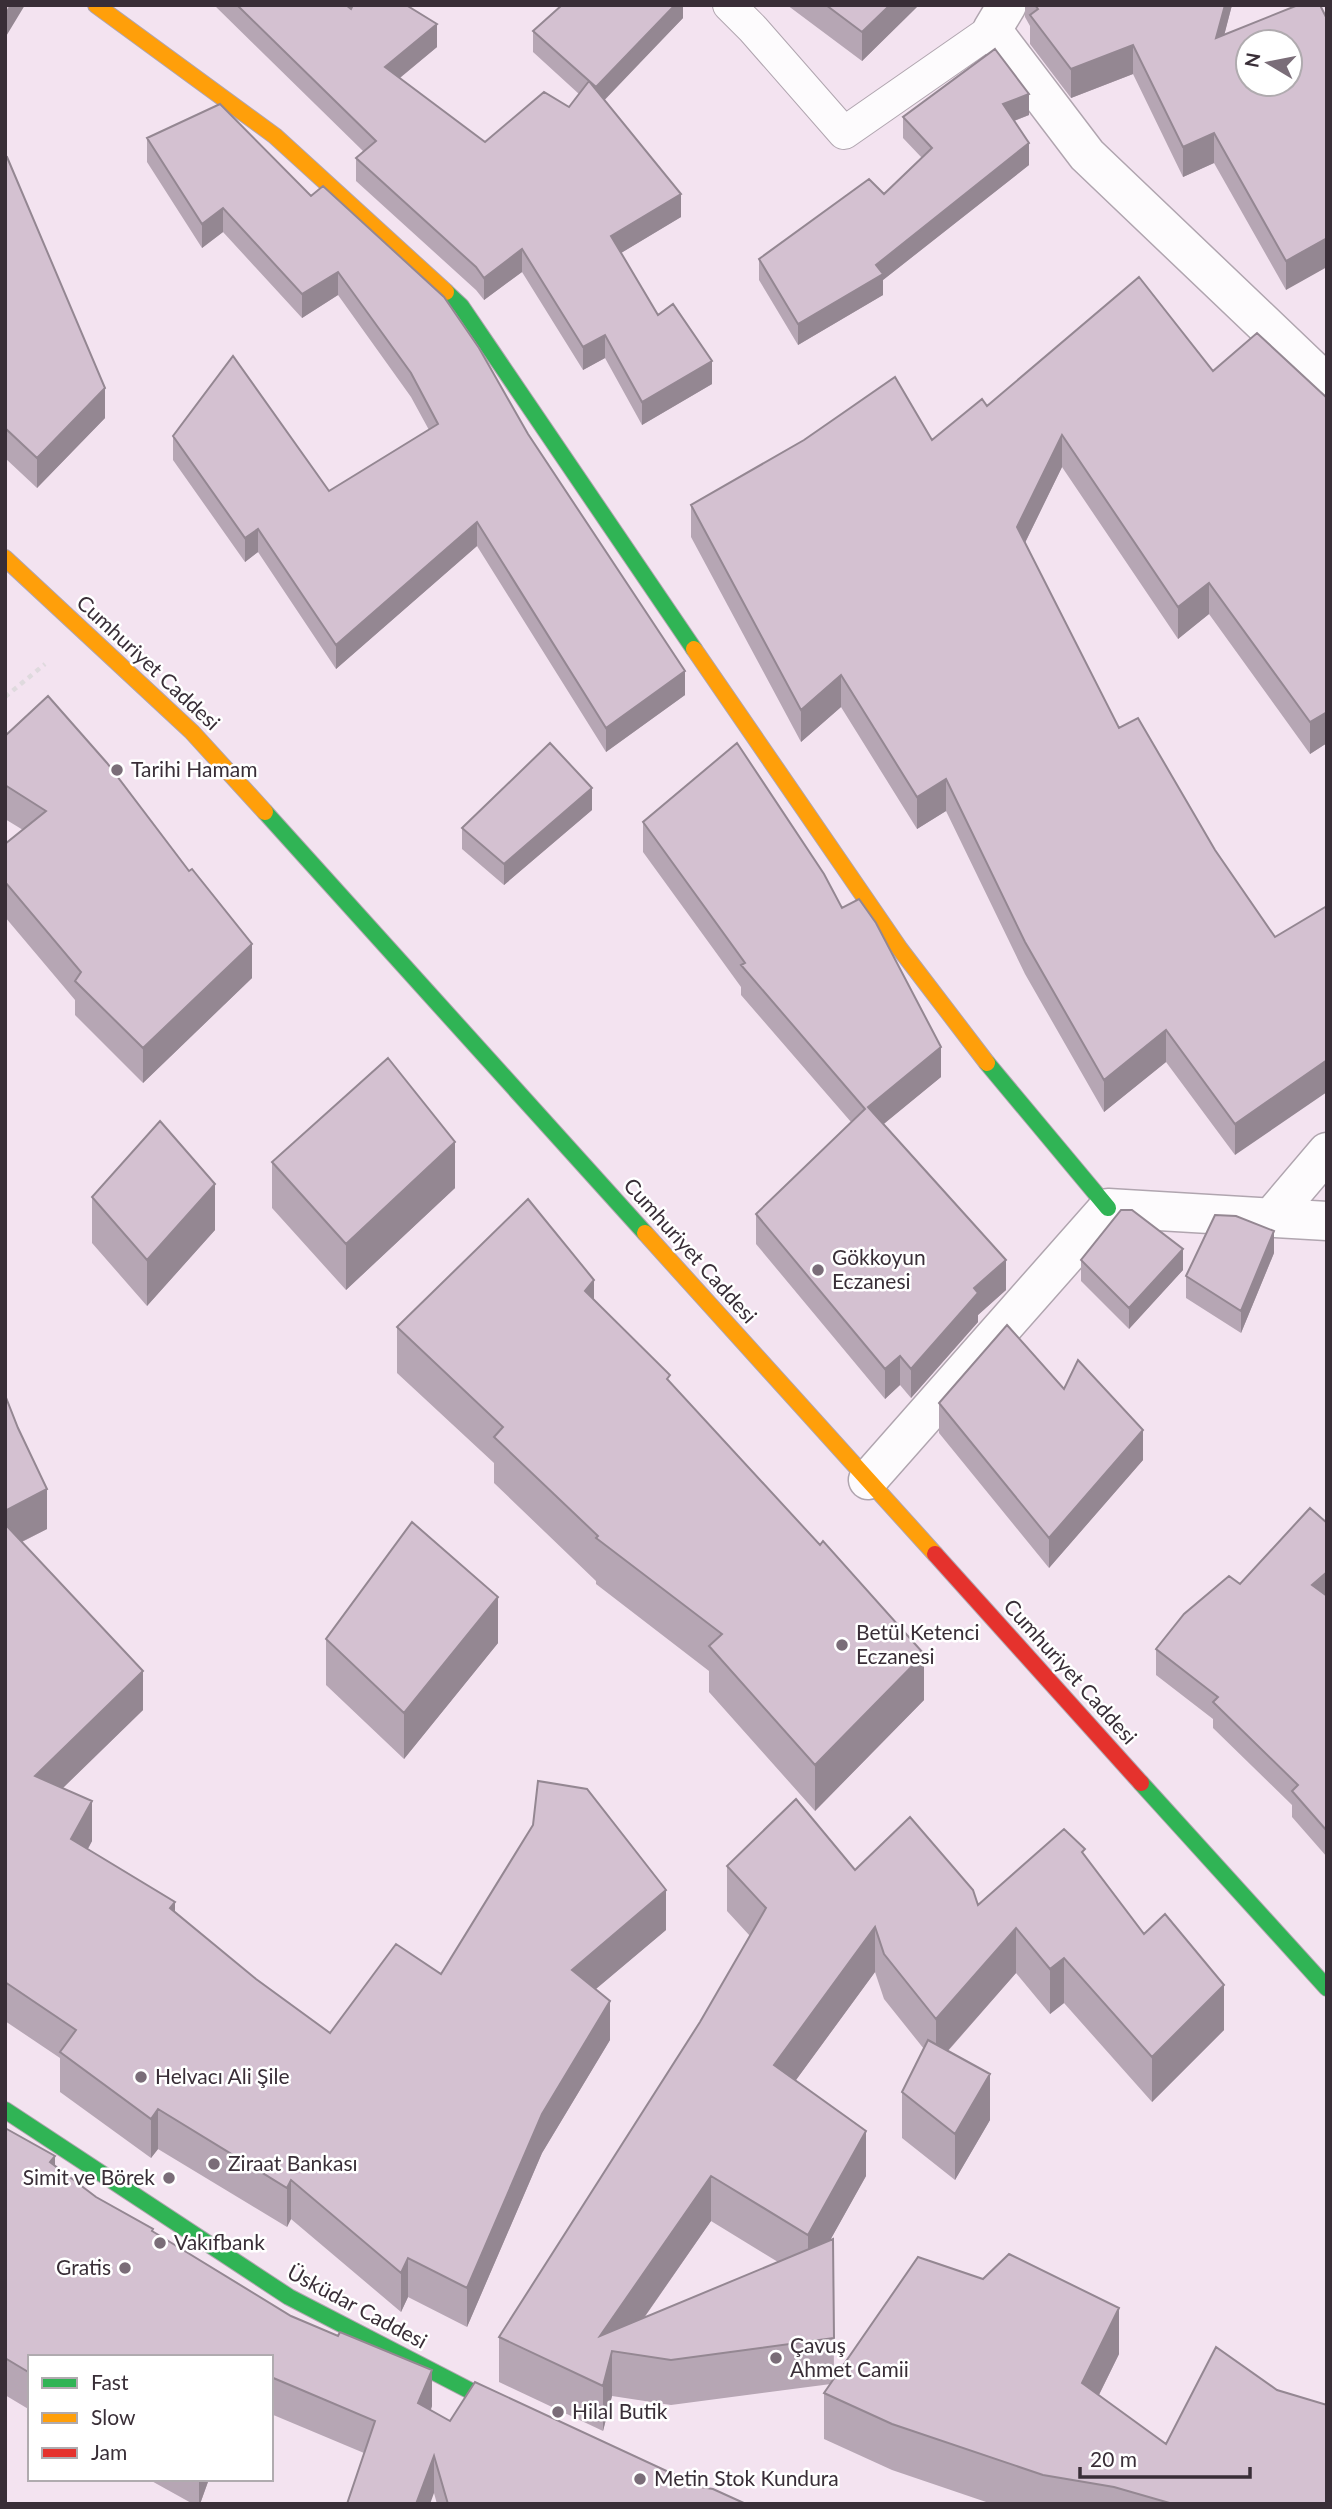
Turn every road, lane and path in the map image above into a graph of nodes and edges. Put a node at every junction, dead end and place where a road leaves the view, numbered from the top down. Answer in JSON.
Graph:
{"nodes":[{"id":1,"x":96,"y":5,"type":"edge"},
{"id":2,"x":729,"y":5,"type":"edge"},
{"id":3,"x":999,"y":18,"type":"edge"},
{"id":4,"x":1327,"y":384,"type":"edge"},
{"id":5,"x":5,"y":558,"type":"edge"},
{"id":6,"x":1327,"y":1152,"type":"edge"},
{"id":7,"x":1108,"y":1208,"type":"junction"},
{"id":8,"x":1271,"y":1218,"type":"junction"},
{"id":9,"x":1327,"y":1221,"type":"edge"},
{"id":10,"x":868,"y":1480,"type":"junction"},
{"id":11,"x":1327,"y":1988,"type":"edge"},
{"id":12,"x":5,"y":2110,"type":"edge"},
{"id":13,"x":525,"y":2419,"type":"edge"}],
"edges":[{"from":1,"to":7,"type":"main road"},
{"from":2,"to":3,"type":"lane"},
{"from":3,"to":4,"type":"street"},
{"from":5,"to":10,"type":"main road","name":"Cumhuriyet Caddesi"},
{"from":6,"to":8,"type":"street"},
{"from":7,"to":8,"type":"street"},
{"from":7,"to":10,"type":"street"},
{"from":8,"to":9,"type":"street"},
{"from":10,"to":11,"type":"main road","name":"Cumhuriyet Caddesi"},
{"from":12,"to":13,"type":"main road","name":"Üsküdar Caddesi"}]}
